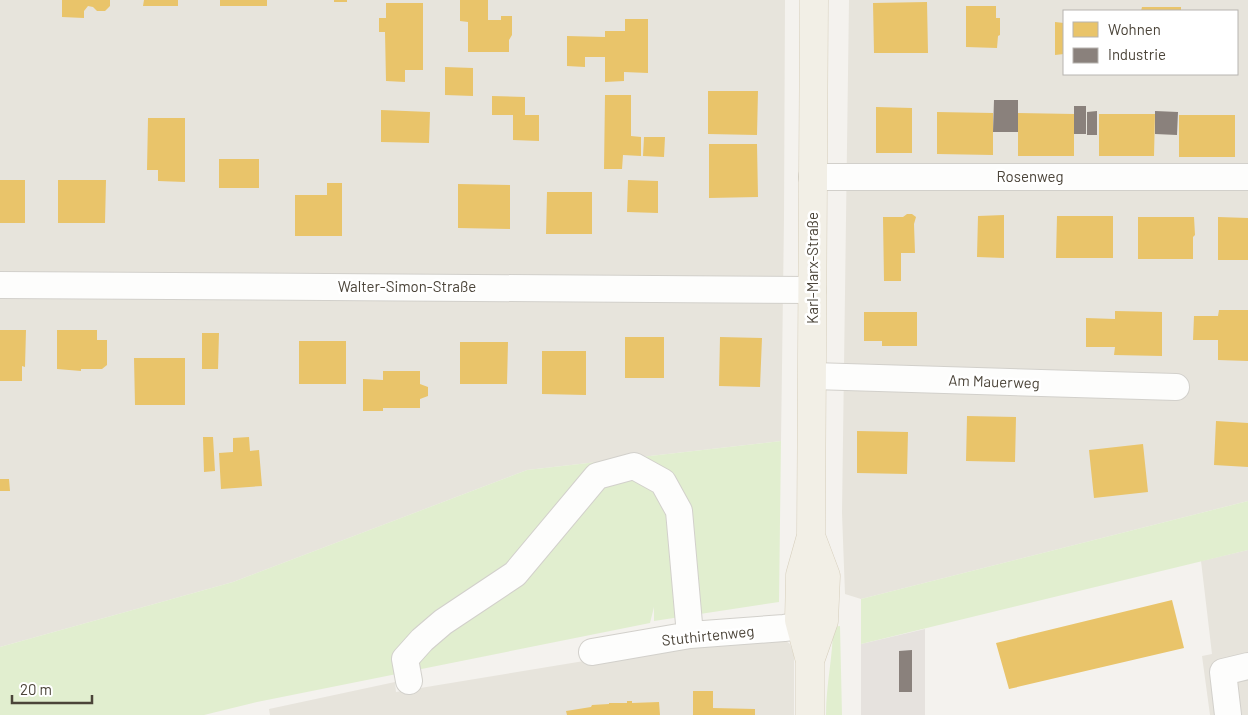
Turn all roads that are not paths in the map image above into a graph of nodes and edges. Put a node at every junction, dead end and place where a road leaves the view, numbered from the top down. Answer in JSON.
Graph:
{"nodes":[{"id":1,"x":814,"y":0,"type":"edge"},
{"id":2,"x":812,"y":177,"type":"junction"},
{"id":3,"x":1248,"y":177,"type":"edge"},
{"id":4,"x":0,"y":285,"type":"edge"},
{"id":5,"x":814,"y":290,"type":"junction"},
{"id":6,"x":812,"y":376,"type":"junction"},
{"id":7,"x":1176,"y":387,"type":"dead end"},
{"id":8,"x":812,"y":611,"type":"junction"},
{"id":9,"x":690,"y":635,"type":"junction"},
{"id":10,"x":592,"y":652,"type":"dead end"},
{"id":11,"x":1248,"y":666,"type":"edge"},
{"id":12,"x":409,"y":681,"type":"dead end"},
{"id":13,"x":810,"y":715,"type":"edge"},
{"id":14,"x":1228,"y":715,"type":"edge"}],
"edges":[{"from":1,"to":2,"type":"main road","name":"Karl-Marx-Straße"},
{"from":2,"to":3,"type":"street","name":"Rosenweg"},
{"from":2,"to":5,"type":"main road","name":"Karl-Marx-Straße"},
{"from":4,"to":5,"type":"street","name":"Walter-Simon-Straße"},
{"from":5,"to":6,"type":"main road","name":"Karl-Marx-Straße"},
{"from":6,"to":7,"type":"street","name":"Am Mauerweg"},
{"from":6,"to":8,"type":"main road","name":"Karl-Marx-Straße"},
{"from":8,"to":9,"type":"street","name":"Stuthirtenweg"},
{"from":8,"to":13,"type":"main road"},
{"from":9,"to":10,"type":"street","name":"Stuthirtenweg"},
{"from":9,"to":12,"type":"street"},
{"from":11,"to":14,"type":"street"}]}
